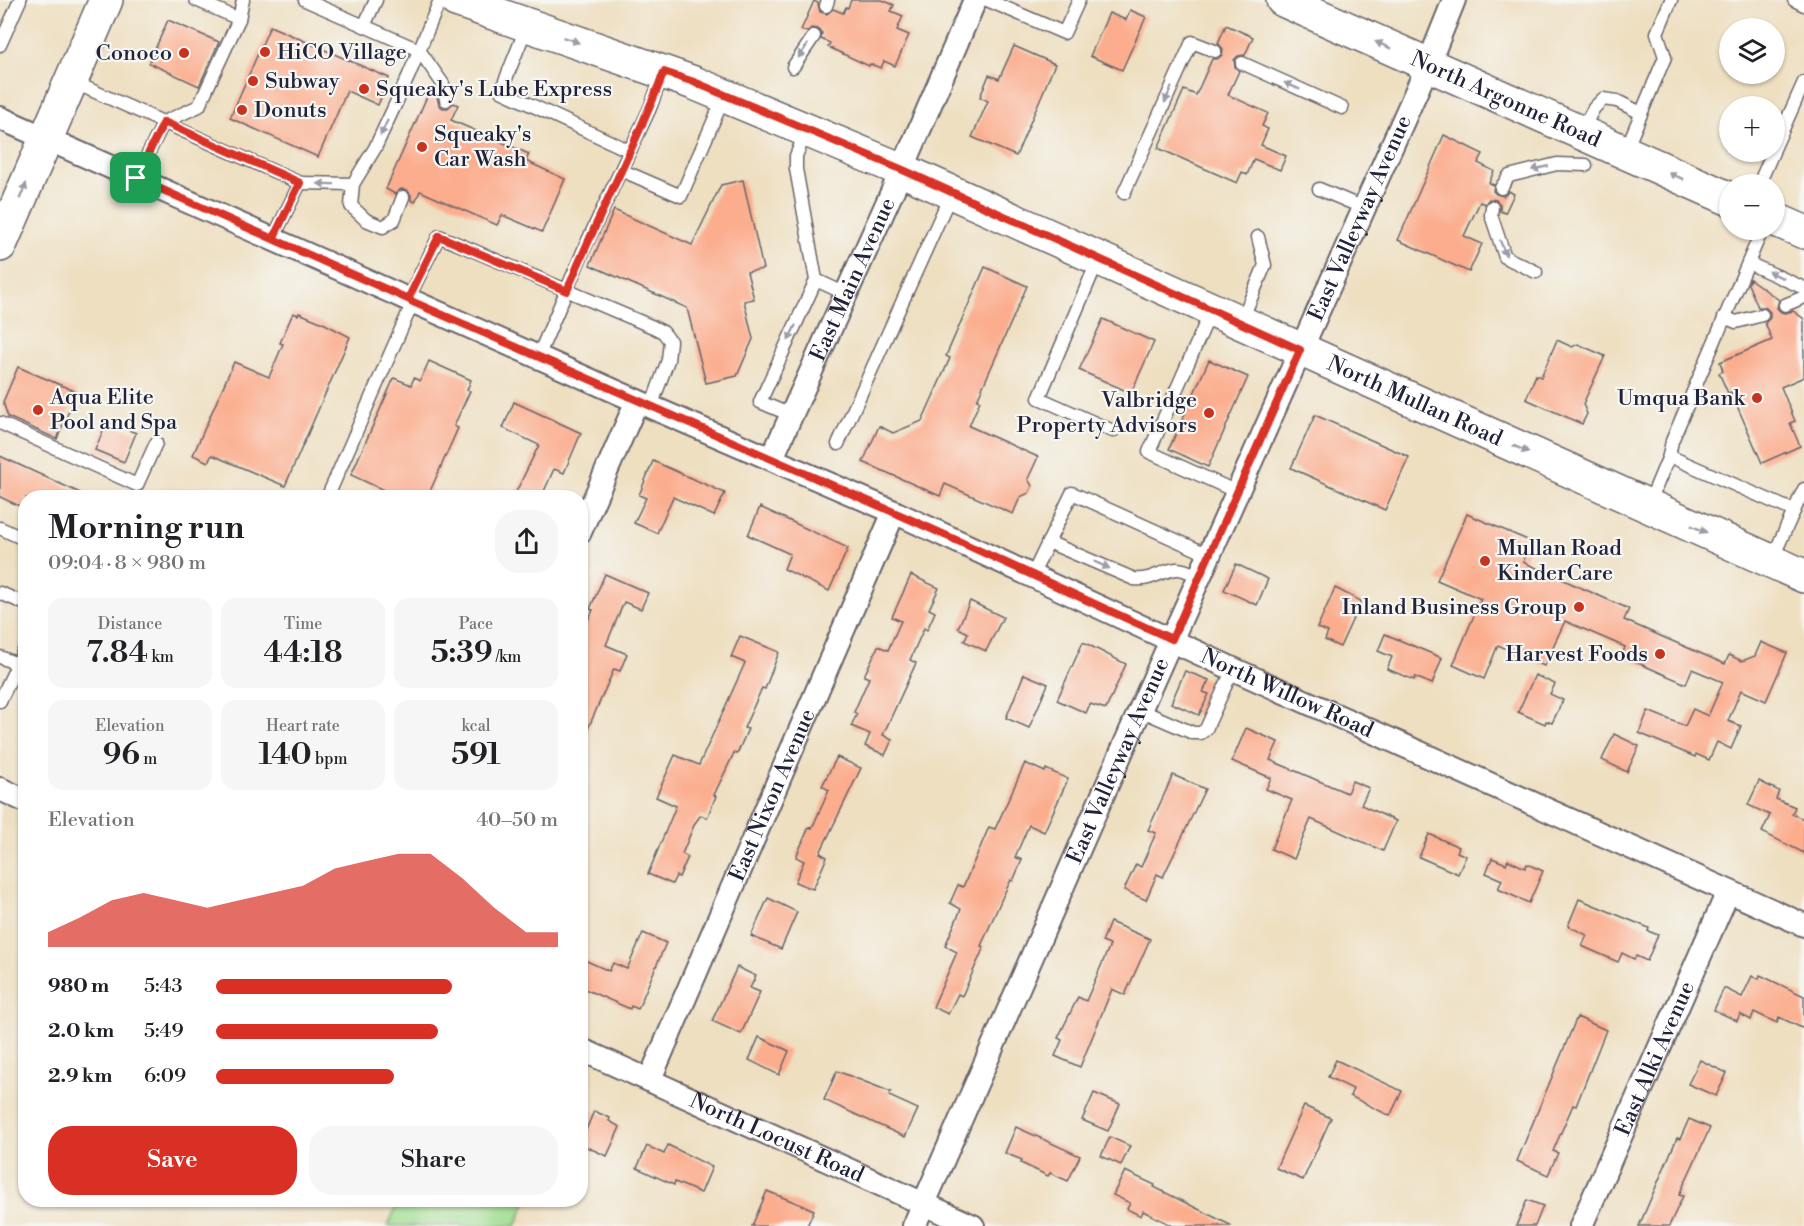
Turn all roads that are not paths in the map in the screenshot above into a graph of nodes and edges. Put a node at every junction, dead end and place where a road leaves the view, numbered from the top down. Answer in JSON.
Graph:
{"nodes":[{"id":1,"x":20,"y":0,"type":"edge"},
{"id":2,"x":106,"y":0,"type":"edge"},
{"id":3,"x":196,"y":0,"type":"edge"},
{"id":4,"x":243,"y":0,"type":"edge"},
{"id":5,"x":305,"y":0,"type":"edge"},
{"id":6,"x":376,"y":0,"type":"edge"},
{"id":7,"x":440,"y":0,"type":"edge"},
{"id":8,"x":456,"y":0,"type":"edge"},
{"id":9,"x":975,"y":0,"type":"edge"},
{"id":10,"x":987,"y":0,"type":"edge"},
{"id":11,"x":1079,"y":0,"type":"edge"},
{"id":12,"x":1283,"y":0,"type":"edge"},
{"id":13,"x":1671,"y":0,"type":"edge"},
{"id":14,"x":1794,"y":0,"type":"edge"},
{"id":15,"x":1448,"y":2,"type":"edge"},
{"id":16,"x":1804,"y":4,"type":"edge"},
{"id":17,"x":239,"y":20,"type":"junction"},
{"id":18,"x":527,"y":25,"type":"junction"},
{"id":19,"x":364,"y":26,"type":"junction"},
{"id":20,"x":814,"y":36,"type":"dead end"},
{"id":21,"x":0,"y":45,"type":"edge"},
{"id":22,"x":419,"y":50,"type":"junction"},
{"id":23,"x":1215,"y":51,"type":"dead end"},
{"id":24,"x":1242,"y":63,"type":"dead end"},
{"id":25,"x":1428,"y":65,"type":"junction"},
{"id":26,"x":793,"y":67,"type":"dead end"},
{"id":27,"x":664,"y":72,"type":"junction"},
{"id":28,"x":71,"y":81,"type":"junction"},
{"id":29,"x":1804,"y":82,"type":"edge"},
{"id":30,"x":725,"y":96,"type":"junction"},
{"id":31,"x":446,"y":100,"type":"dead end"},
{"id":32,"x":1342,"y":108,"type":"dead end"},
{"id":33,"x":1641,"y":113,"type":"junction"},
{"id":34,"x":0,"y":118,"type":"edge"},
{"id":35,"x":164,"y":122,"type":"junction"},
{"id":36,"x":1785,"y":125,"type":"edge"},
{"id":37,"x":806,"y":130,"type":"junction"},
{"id":38,"x":1581,"y":133,"type":"junction"},
{"id":39,"x":46,"y":138,"type":"junction"},
{"id":40,"x":630,"y":151,"type":"junction"},
{"id":41,"x":1624,"y":153,"type":"junction"},
{"id":42,"x":1586,"y":165,"type":"dead end"},
{"id":43,"x":621,"y":170,"type":"junction"},
{"id":44,"x":903,"y":170,"type":"junction"},
{"id":45,"x":136,"y":178,"type":"junction"},
{"id":46,"x":300,"y":183,"type":"junction"},
{"id":47,"x":353,"y":184,"type":"junction"},
{"id":48,"x":1501,"y":188,"type":"dead end"},
{"id":49,"x":1319,"y":189,"type":"dead end"},
{"id":50,"x":952,"y":193,"type":"junction"},
{"id":51,"x":1124,"y":193,"type":"dead end"},
{"id":52,"x":1719,"y":194,"type":"edge"},
{"id":53,"x":403,"y":197,"type":"dead end"},
{"id":54,"x":1492,"y":207,"type":"dead end"},
{"id":55,"x":1364,"y":208,"type":"junction"},
{"id":56,"x":1785,"y":224,"type":"edge"},
{"id":57,"x":1804,"y":232,"type":"edge"},
{"id":58,"x":1258,"y":237,"type":"dead end"},
{"id":59,"x":273,"y":239,"type":"junction"},
{"id":60,"x":1758,"y":240,"type":"edge"},
{"id":61,"x":0,"y":245,"type":"edge"},
{"id":62,"x":1099,"y":259,"type":"junction"},
{"id":63,"x":1748,"y":263,"type":"junction"},
{"id":64,"x":1536,"y":272,"type":"dead end"},
{"id":65,"x":816,"y":280,"type":"junction"},
{"id":66,"x":1804,"y":288,"type":"edge"},
{"id":67,"x":567,"y":291,"type":"junction"},
{"id":68,"x":846,"y":294,"type":"junction"},
{"id":69,"x":1804,"y":297,"type":"edge"},
{"id":70,"x":410,"y":300,"type":"junction"},
{"id":71,"x":1785,"y":305,"type":"dead end"},
{"id":72,"x":1762,"y":315,"type":"dead end"},
{"id":73,"x":1226,"y":316,"type":"junction"},
{"id":74,"x":1724,"y":317,"type":"junction"},
{"id":75,"x":1300,"y":350,"type":"junction"},
{"id":76,"x":538,"y":357,"type":"junction"},
{"id":77,"x":644,"y":404,"type":"junction"},
{"id":78,"x":791,"y":415,"type":"junction"},
{"id":79,"x":0,"y":423,"type":"edge"},
{"id":80,"x":1113,"y":431,"type":"dead end"},
{"id":81,"x":156,"y":443,"type":"dead end"},
{"id":82,"x":838,"y":444,"type":"dead end"},
{"id":83,"x":1670,"y":456,"type":"junction"},
{"id":84,"x":772,"y":458,"type":"junction"},
{"id":85,"x":1804,"y":489,"type":"edge"},
{"id":86,"x":330,"y":490,"type":"edge"},
{"id":87,"x":1237,"y":492,"type":"junction"},
{"id":88,"x":1648,"y":506,"type":"junction"},
{"id":89,"x":1794,"y":511,"type":"junction"},
{"id":90,"x":894,"y":512,"type":"junction"},
{"id":91,"x":588,"y":516,"type":"edge"},
{"id":92,"x":0,"y":528,"type":"edge"},
{"id":93,"x":18,"y":536,"type":"edge"},
{"id":94,"x":1048,"y":542,"type":"junction"},
{"id":95,"x":1209,"y":555,"type":"junction"},
{"id":96,"x":1771,"y":561,"type":"junction"},
{"id":97,"x":1032,"y":576,"type":"junction"},
{"id":98,"x":1804,"y":576,"type":"edge"},
{"id":99,"x":1200,"y":577,"type":"junction"},
{"id":100,"x":0,"y":593,"type":"edge"},
{"id":101,"x":18,"y":601,"type":"edge"},
{"id":102,"x":1172,"y":639,"type":"junction"},
{"id":103,"x":0,"y":657,"type":"edge"},
{"id":104,"x":17,"y":664,"type":"joint"},
{"id":105,"x":1233,"y":669,"type":"junction"},
{"id":106,"x":0,"y":700,"type":"edge"},
{"id":107,"x":1140,"y":710,"type":"junction"},
{"id":108,"x":0,"y":789,"type":"edge"},
{"id":109,"x":18,"y":797,"type":"edge"},
{"id":110,"x":1728,"y":892,"type":"junction"},
{"id":111,"x":1804,"y":925,"type":"edge"},
{"id":112,"x":588,"y":1052,"type":"edge"},
{"id":113,"x":650,"y":1079,"type":"junction"},
{"id":114,"x":924,"y":1204,"type":"junction"},
{"id":115,"x":914,"y":1226,"type":"edge"},
{"id":116,"x":973,"y":1226,"type":"edge"},
{"id":117,"x":1581,"y":1226,"type":"edge"}],
"edges":[{"from":1,"to":21,"type":"lane"},
{"from":2,"to":28,"type":"main road"},
{"from":3,"to":17,"type":"lane"},
{"from":4,"to":17,"type":"lane"},
{"from":5,"to":19,"type":"lane"},
{"from":6,"to":19,"type":"lane"},
{"from":7,"to":22,"type":"lane"},
{"from":8,"to":18,"type":"main road","name":"North Mullan Road"},
{"from":9,"to":44,"type":"street","name":"East Main Avenue"},
{"from":10,"to":11,"type":"lane"},
{"from":25,"to":12,"type":"main road","name":"North Argonne Road","one_way":true},
{"from":13,"to":33,"type":"lane"},
{"from":14,"to":16,"type":"lane"},
{"from":15,"to":25,"type":"street","name":"East Valleyway Avenue"},
{"from":17,"to":35,"type":"lane"},
{"from":18,"to":27,"type":"main road","name":"North Mullan Road","one_way":true},
{"from":18,"to":40,"type":"lane"},
{"from":19,"to":22,"type":"lane"},
{"from":20,"to":26,"type":"lane","one_way":true},
{"from":22,"to":31,"type":"lane"},
{"from":22,"to":47,"type":"lane","one_way":true},
{"from":23,"to":51,"type":"lane","one_way":true},
{"from":32,"to":24,"type":"lane","one_way":true},
{"from":25,"to":38,"type":"main road","name":"North Argonne Road"},
{"from":25,"to":55,"type":"street","name":"East Valleyway Avenue"},
{"from":27,"to":30,"type":"main road","name":"North Mullan Road"},
{"from":27,"to":40,"type":"lane"},
{"from":28,"to":35,"type":"lane"},
{"from":28,"to":39,"type":"main road"},
{"from":29,"to":36,"type":"lane"},
{"from":30,"to":37,"type":"main road","name":"North Mullan Road"},
{"from":30,"to":43,"type":"lane"},
{"from":33,"to":38,"type":"lane"},
{"from":33,"to":41,"type":"lane"},
{"from":34,"to":39,"type":"street","name":"North Willow Road"},
{"from":35,"to":45,"type":"lane"},
{"from":35,"to":46,"type":"lane"},
{"from":37,"to":44,"type":"main road","name":"North Mullan Road"},
{"from":37,"to":65,"type":"lane"},
{"from":38,"to":41,"type":"main road","name":"North Argonne Road"},
{"from":39,"to":45,"type":"street","name":"North Willow Road"},
{"from":61,"to":39,"type":"main road","one_way":true},
{"from":40,"to":43,"type":"lane"},
{"from":52,"to":41,"type":"main road","name":"North Argonne Road","one_way":true},
{"from":42,"to":48,"type":"lane","one_way":true},
{"from":43,"to":67,"type":"lane"},
{"from":44,"to":50,"type":"main road","name":"North Mullan Road"},
{"from":44,"to":68,"type":"street","name":"East Main Avenue"},
{"from":45,"to":59,"type":"street","name":"North Willow Road"},
{"from":47,"to":46,"type":"lane","one_way":true},
{"from":46,"to":59,"type":"lane"},
{"from":47,"to":53,"type":"lane"},
{"from":49,"to":55,"type":"lane"},
{"from":50,"to":62,"type":"main road","name":"North Mullan Road"},
{"from":50,"to":82,"type":"lane"},
{"from":54,"to":64,"type":"lane","one_way":true},
{"from":55,"to":75,"type":"street","name":"East Valleyway Avenue"},
{"from":56,"to":57,"type":"main road"},
{"from":58,"to":73,"type":"lane"},
{"from":59,"to":70,"type":"street","name":"North Willow Road"},
{"from":60,"to":63,"type":"lane"},
{"from":62,"to":73,"type":"main road","name":"North Mullan Road"},
{"from":62,"to":80,"type":"lane"},
{"from":66,"to":63,"type":"lane","one_way":true},
{"from":63,"to":74,"type":"lane"},
{"from":65,"to":68,"type":"lane"},
{"from":65,"to":78,"type":"lane","one_way":true},
{"from":67,"to":70,"type":"lane"},
{"from":67,"to":76,"type":"lane"},
{"from":67,"to":77,"type":"lane"},
{"from":68,"to":78,"type":"street","name":"East Main Avenue"},
{"from":69,"to":71,"type":"lane"},
{"from":70,"to":76,"type":"street","name":"North Willow Road"},
{"from":70,"to":86,"type":"lane"},
{"from":72,"to":74,"type":"lane"},
{"from":73,"to":75,"type":"main road","name":"North Mullan Road"},
{"from":73,"to":87,"type":"lane"},
{"from":74,"to":83,"type":"lane"},
{"from":75,"to":87,"type":"street","name":"East Valleyway Avenue"},
{"from":75,"to":88,"type":"main road","name":"North Mullan Road","one_way":true},
{"from":76,"to":77,"type":"street","name":"North Willow Road"},
{"from":77,"to":84,"type":"street","name":"North Willow Road"},
{"from":77,"to":91,"type":"street"},
{"from":78,"to":84,"type":"street","name":"East Main Avenue"},
{"from":79,"to":81,"type":"lane"},
{"from":83,"to":88,"type":"lane"},
{"from":83,"to":89,"type":"lane"},
{"from":84,"to":90,"type":"street","name":"North Willow Road"},
{"from":85,"to":89,"type":"lane"},
{"from":87,"to":95,"type":"street","name":"East Valleyway Avenue"},
{"from":88,"to":96,"type":"main road","name":"North Mullan Road","one_way":true},
{"from":89,"to":96,"type":"lane"},
{"from":90,"to":97,"type":"street","name":"North Willow Road"},
{"from":90,"to":113,"type":"street","name":"East Nixon Avenue"},
{"from":92,"to":93,"type":"lane"},
{"from":94,"to":95,"type":"lane"},
{"from":94,"to":97,"type":"lane"},
{"from":94,"to":99,"type":"lane","one_way":true},
{"from":95,"to":99,"type":"street","name":"East Valleyway Avenue"},
{"from":96,"to":98,"type":"main road","name":"North Mullan Road"},
{"from":97,"to":102,"type":"street","name":"North Willow Road"},
{"from":99,"to":102,"type":"street","name":"East Valleyway Avenue"},
{"from":100,"to":101,"type":"lane"},
{"from":102,"to":105,"type":"street","name":"North Willow Road"},
{"from":102,"to":107,"type":"street","name":"East Valleyway Avenue"},
{"from":103,"to":104,"type":"lane"},
{"from":104,"to":106,"type":"lane"},
{"from":105,"to":107,"type":"lane"},
{"from":105,"to":110,"type":"street","name":"North Willow Road"},
{"from":107,"to":114,"type":"street","name":"East Valleyway Avenue"},
{"from":108,"to":109,"type":"street"},
{"from":110,"to":111,"type":"street","name":"North Willow Road"},
{"from":110,"to":117,"type":"street","name":"East Alki Avenue"},
{"from":112,"to":113,"type":"street","name":"North Locust Road"},
{"from":113,"to":114,"type":"street","name":"North Locust Road"},
{"from":114,"to":115,"type":"street","name":"East Valleyway Avenue"},
{"from":114,"to":116,"type":"street","name":"North Locust Road"}]}
